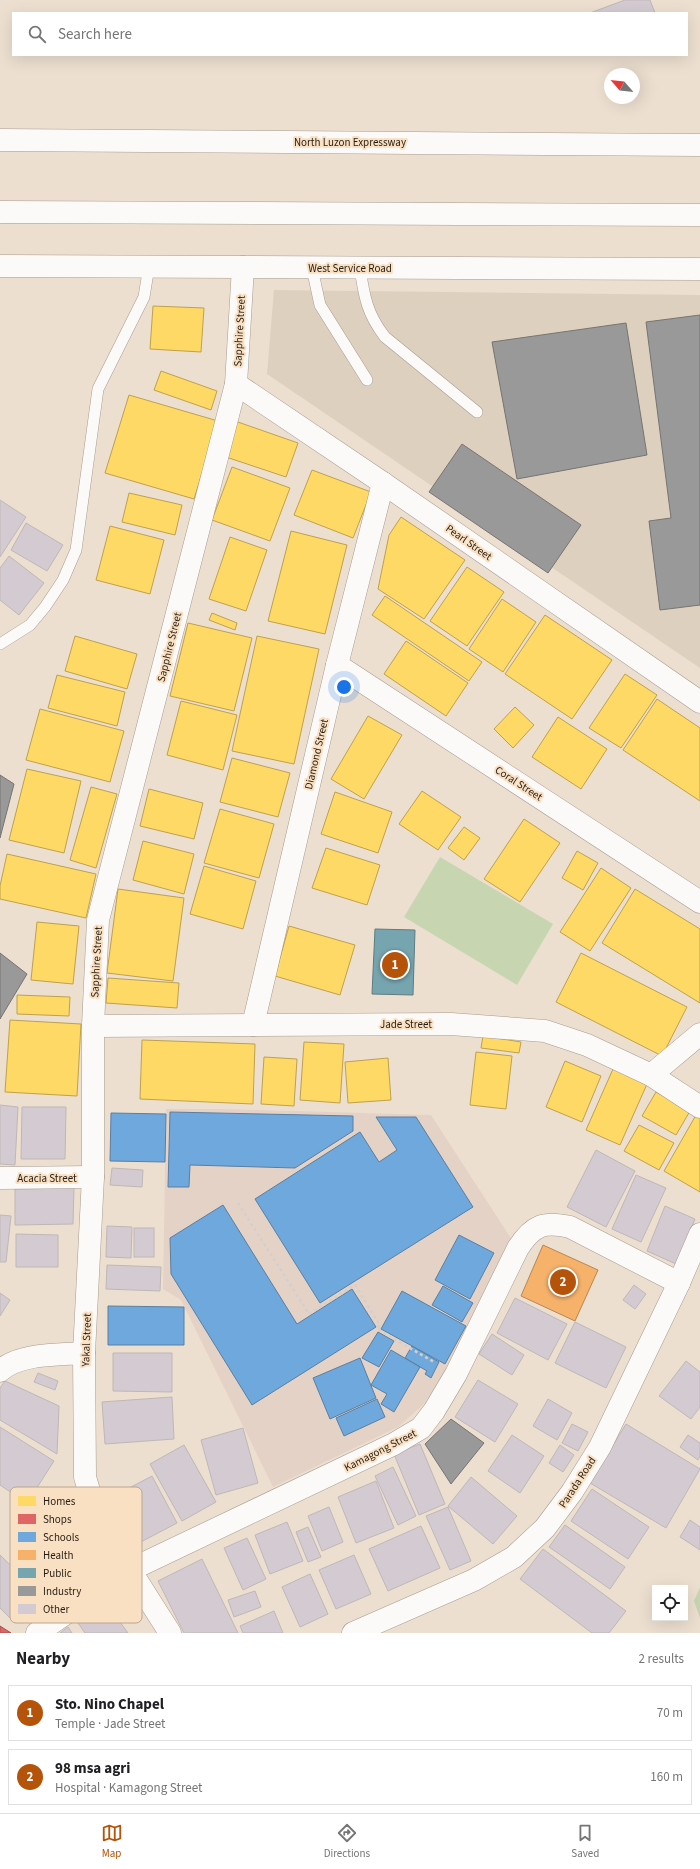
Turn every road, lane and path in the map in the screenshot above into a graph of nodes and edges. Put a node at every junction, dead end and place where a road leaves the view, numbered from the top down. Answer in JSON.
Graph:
{"nodes":[{"id":1,"x":0,"y":140,"type":"edge"},
{"id":2,"x":700,"y":145,"type":"edge"},
{"id":3,"x":0,"y":212,"type":"edge"},
{"id":4,"x":700,"y":215,"type":"edge"},
{"id":5,"x":0,"y":266,"type":"edge"},
{"id":6,"x":149,"y":266,"type":"junction"},
{"id":7,"x":243,"y":267,"type":"junction"},
{"id":8,"x":312,"y":268,"type":"junction"},
{"id":9,"x":360,"y":268,"type":"junction"},
{"id":10,"x":700,"y":269,"type":"edge"},
{"id":11,"x":367,"y":380,"type":"dead end"},
{"id":12,"x":236,"y":384,"type":"junction"},
{"id":13,"x":477,"y":412,"type":"dead end"},
{"id":14,"x":383,"y":483,"type":"junction"},
{"id":15,"x":0,"y":644,"type":"edge"},
{"id":16,"x":337,"y":665,"type":"junction"},
{"id":17,"x":700,"y":702,"type":"edge"},
{"id":18,"x":700,"y":902,"type":"edge"},
{"id":19,"x":253,"y":1025,"type":"junction"},
{"id":20,"x":92,"y":1026,"type":"junction"},
{"id":21,"x":700,"y":1034,"type":"edge"},
{"id":22,"x":651,"y":1075,"type":"junction"},
{"id":23,"x":700,"y":1108,"type":"edge"},
{"id":24,"x":93,"y":1177,"type":"junction"},
{"id":25,"x":0,"y":1178,"type":"edge"},
{"id":26,"x":238,"y":1203,"type":"dead end"},
{"id":27,"x":700,"y":1234,"type":"edge"},
{"id":28,"x":679,"y":1283,"type":"junction"},
{"id":29,"x":84,"y":1353,"type":"junction"},
{"id":30,"x":438,"y":1364,"type":"dead end"},
{"id":31,"x":0,"y":1371,"type":"edge"},
{"id":32,"x":88,"y":1487,"type":"edge"},
{"id":33,"x":142,"y":1564,"type":"edge"},
{"id":34,"x":142,"y":1589,"type":"edge"},
{"id":35,"x":53,"y":1623,"type":"edge"},
{"id":36,"x":38,"y":1633,"type":"edge"},
{"id":37,"x":170,"y":1633,"type":"edge"},
{"id":38,"x":353,"y":1633,"type":"edge"}],
"edges":[{"from":1,"to":2,"type":"main road","name":"North Luzon Expressway"},
{"from":3,"to":4,"type":"main road"},
{"from":5,"to":6,"type":"main road","name":"West Service Road"},
{"from":6,"to":7,"type":"main road","name":"West Service Road"},
{"from":6,"to":15,"type":"lane"},
{"from":7,"to":8,"type":"main road","name":"West Service Road"},
{"from":7,"to":12,"type":"main road","name":"Sapphire Street"},
{"from":8,"to":9,"type":"main road","name":"West Service Road"},
{"from":8,"to":11,"type":"lane"},
{"from":9,"to":10,"type":"main road","name":"West Service Road"},
{"from":9,"to":13,"type":"lane"},
{"from":12,"to":14,"type":"main road","name":"Pearl Street"},
{"from":12,"to":20,"type":"main road","name":"Sapphire Street"},
{"from":14,"to":16,"type":"main road","name":"Diamond Street"},
{"from":14,"to":17,"type":"main road","name":"Pearl Street"},
{"from":16,"to":18,"type":"main road","name":"Coral Street"},
{"from":16,"to":19,"type":"main road","name":"Diamond Street"},
{"from":19,"to":20,"type":"main road","name":"Jade Street"},
{"from":19,"to":22,"type":"main road","name":"Jade Street"},
{"from":20,"to":24,"type":"main road","name":"Yakal Street"},
{"from":21,"to":22,"type":"main road"},
{"from":22,"to":23,"type":"main road","name":"Jade Street"},
{"from":24,"to":25,"type":"main road","name":"Acacia Street"},
{"from":24,"to":29,"type":"main road","name":"Yakal Street"},
{"from":26,"to":30,"type":"path"},
{"from":27,"to":28,"type":"main road","name":"Parada Road"},
{"from":28,"to":33,"type":"main road","name":"Kamagong Street"},
{"from":28,"to":38,"type":"main road","name":"Parada Road"},
{"from":29,"to":31,"type":"main road"},
{"from":29,"to":32,"type":"main road","name":"Yakal Street"},
{"from":34,"to":37,"type":"main road","name":"Yakal Street"},
{"from":35,"to":36,"type":"main road","name":"Kamagong Street"}]}
